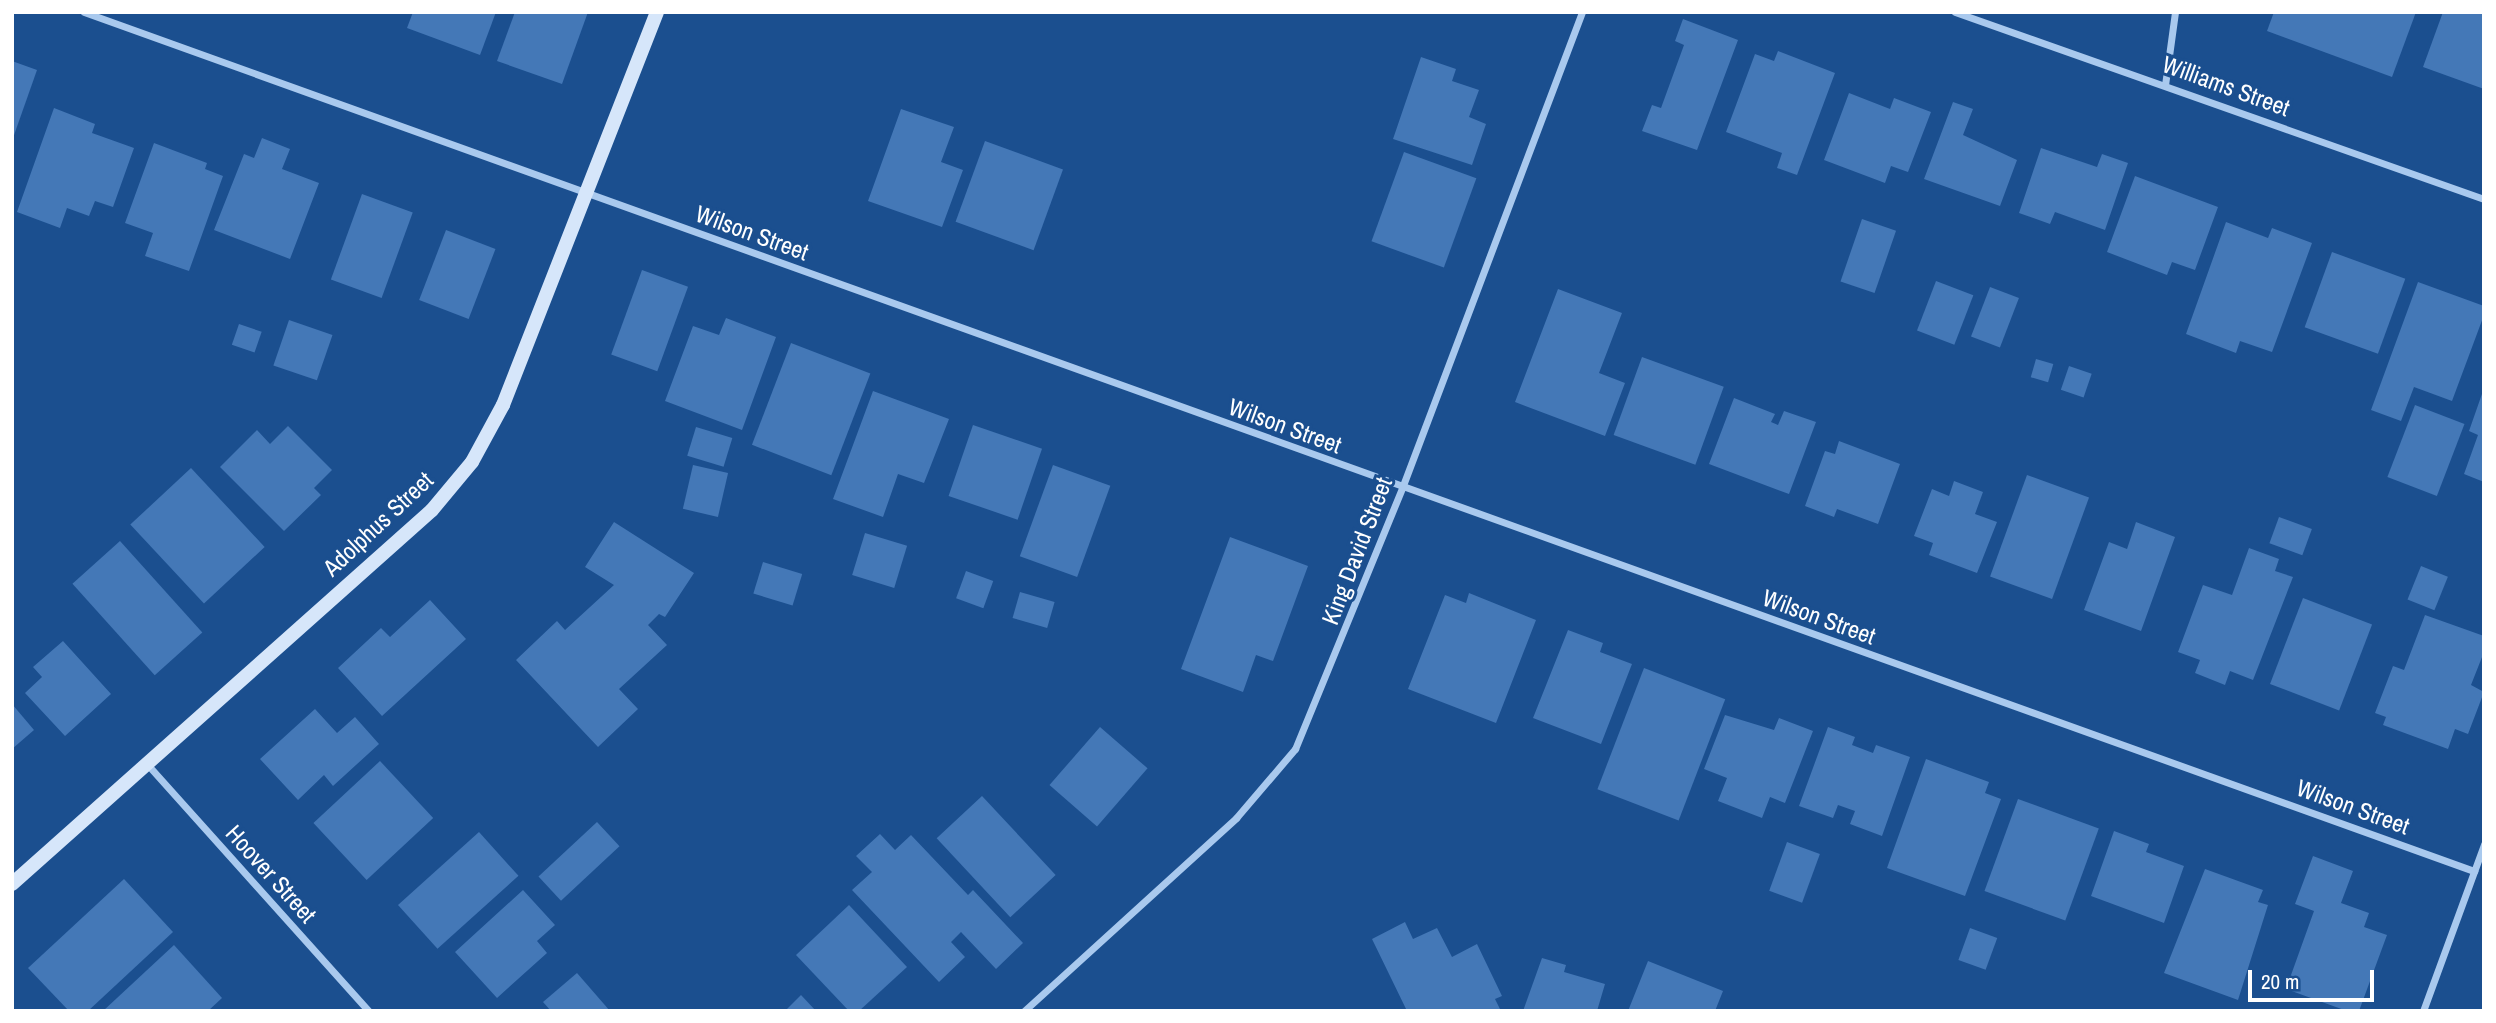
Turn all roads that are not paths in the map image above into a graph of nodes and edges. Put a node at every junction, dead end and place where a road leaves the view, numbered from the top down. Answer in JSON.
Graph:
{"nodes":[{"id":1,"x":84,"y":12,"type":"edge"},
{"id":2,"x":657,"y":12,"type":"edge"},
{"id":3,"x":1582,"y":12,"type":"edge"},
{"id":4,"x":1955,"y":12,"type":"edge"},
{"id":5,"x":2175,"y":12,"type":"edge"},
{"id":6,"x":2165,"y":85,"type":"junction"},
{"id":7,"x":589,"y":194,"type":"junction"},
{"id":8,"x":2484,"y":199,"type":"edge"},
{"id":9,"x":1402,"y":488,"type":"junction"},
{"id":10,"x":145,"y":762,"type":"junction"},
{"id":11,"x":2484,"y":844,"type":"edge"},
{"id":12,"x":2474,"y":871,"type":"junction"},
{"id":13,"x":12,"y":884,"type":"edge"},
{"id":14,"x":369,"y":1011,"type":"edge"},
{"id":15,"x":1024,"y":1011,"type":"edge"},
{"id":16,"x":2423,"y":1011,"type":"edge"}],
"edges":[{"from":1,"to":7,"type":"street","name":"Wilson Street"},
{"from":2,"to":7,"type":"street","name":"Adolphus Street"},
{"from":3,"to":9,"type":"street","name":"King David Street"},
{"from":4,"to":6,"type":"street","name":"Williams Street"},
{"from":5,"to":6,"type":"street"},
{"from":6,"to":8,"type":"street","name":"Williams Street"},
{"from":7,"to":9,"type":"street","name":"Wilson Street"},
{"from":7,"to":10,"type":"street","name":"Adolphus Street"},
{"from":9,"to":12,"type":"street","name":"Wilson Street"},
{"from":9,"to":15,"type":"street","name":"King David Street"},
{"from":10,"to":13,"type":"street","name":"Adolphus Street"},
{"from":10,"to":14,"type":"street","name":"Hoover Street"},
{"from":11,"to":12,"type":"street"},
{"from":12,"to":16,"type":"street"}]}
